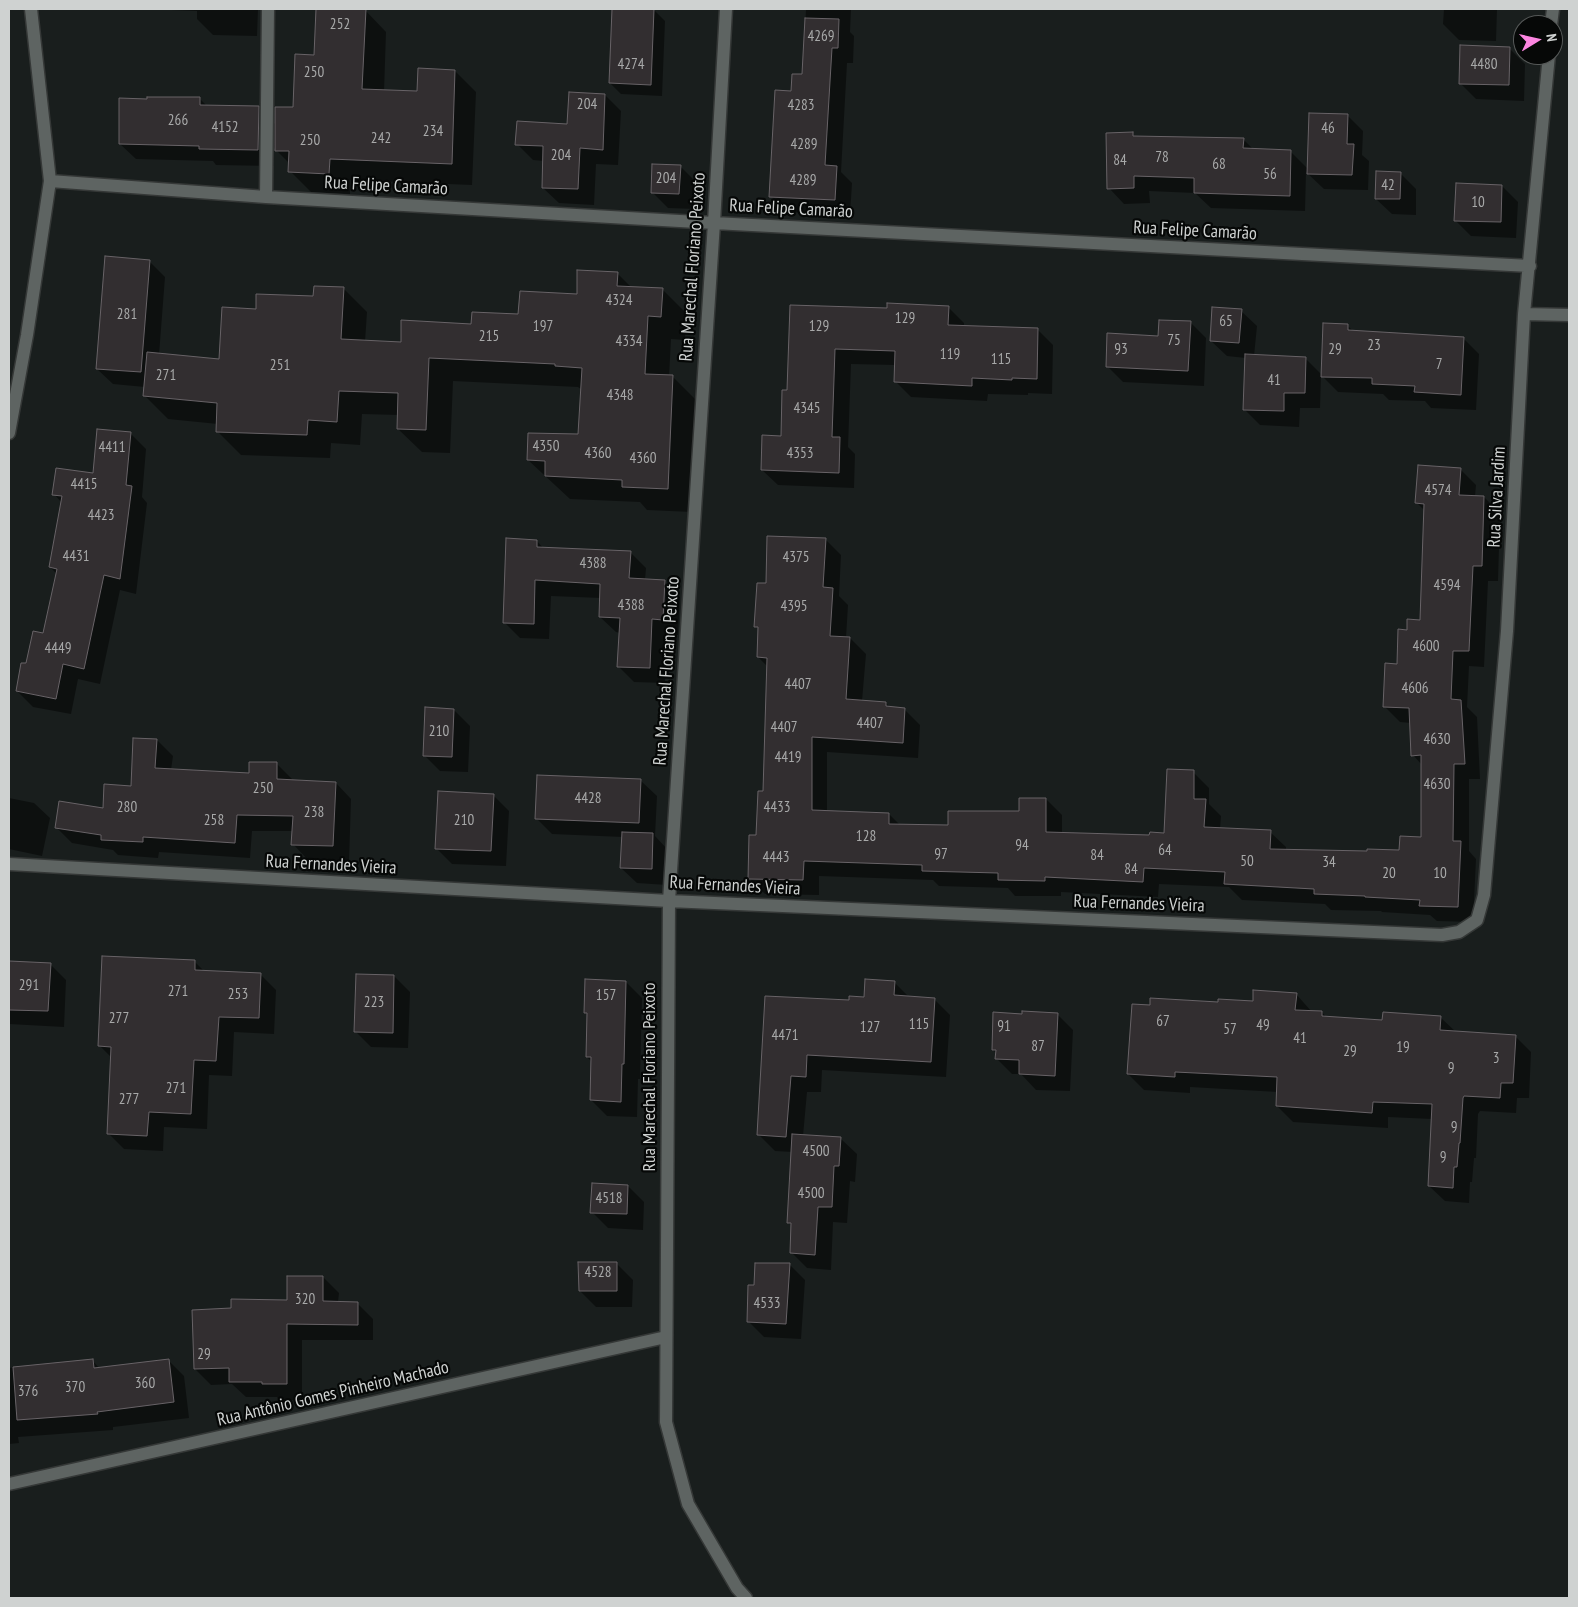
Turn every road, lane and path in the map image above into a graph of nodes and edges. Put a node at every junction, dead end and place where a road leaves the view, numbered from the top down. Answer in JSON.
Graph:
{"nodes":[{"id":1,"x":31,"y":9,"type":"edge"},
{"id":2,"x":268,"y":9,"type":"edge"},
{"id":3,"x":726,"y":9,"type":"edge"},
{"id":4,"x":1547,"y":65,"type":"edge"},
{"id":5,"x":50,"y":181,"type":"junction"},
{"id":6,"x":266,"y":197,"type":"junction"},
{"id":7,"x":714,"y":223,"type":"junction"},
{"id":8,"x":1530,"y":266,"type":"junction"},
{"id":9,"x":1524,"y":314,"type":"junction"},
{"id":10,"x":1569,"y":315,"type":"edge"},
{"id":11,"x":9,"y":433,"type":"edge"},
{"id":12,"x":9,"y":864,"type":"edge"},
{"id":13,"x":669,"y":901,"type":"junction"},
{"id":14,"x":1460,"y":932,"type":"joint"},
{"id":15,"x":666,"y":1337,"type":"junction"},
{"id":16,"x":9,"y":1484,"type":"edge"},
{"id":17,"x":746,"y":1598,"type":"edge"}],
"edges":[{"from":1,"to":5,"type":"street"},
{"from":2,"to":6,"type":"street"},
{"from":3,"to":7,"type":"street","name":"Rua Marechal Floriano Peixoto"},
{"from":4,"to":8,"type":"street","name":"Rua Silva Jardim"},
{"from":5,"to":6,"type":"street","name":"Rua Felipe Camarão"},
{"from":5,"to":11,"type":"street"},
{"from":6,"to":7,"type":"street","name":"Rua Felipe Camarão"},
{"from":7,"to":8,"type":"street","name":"Rua Felipe Camarão"},
{"from":7,"to":13,"type":"street","name":"Rua Marechal Floriano Peixoto"},
{"from":8,"to":9,"type":"street","name":"Rua Silva Jardim"},
{"from":9,"to":10,"type":"street"},
{"from":9,"to":14,"type":"street","name":"Rua Silva Jardim"},
{"from":12,"to":13,"type":"street","name":"Rua Fernandes Vieira"},
{"from":13,"to":14,"type":"street","name":"Rua Fernandes Vieira"},
{"from":13,"to":15,"type":"street","name":"Rua Marechal Floriano Peixoto"},
{"from":15,"to":16,"type":"street","name":"Rua Antônio Gomes Pinheiro Machado"},
{"from":15,"to":17,"type":"street","name":"Rua Marechal Floriano Peixoto"}]}
